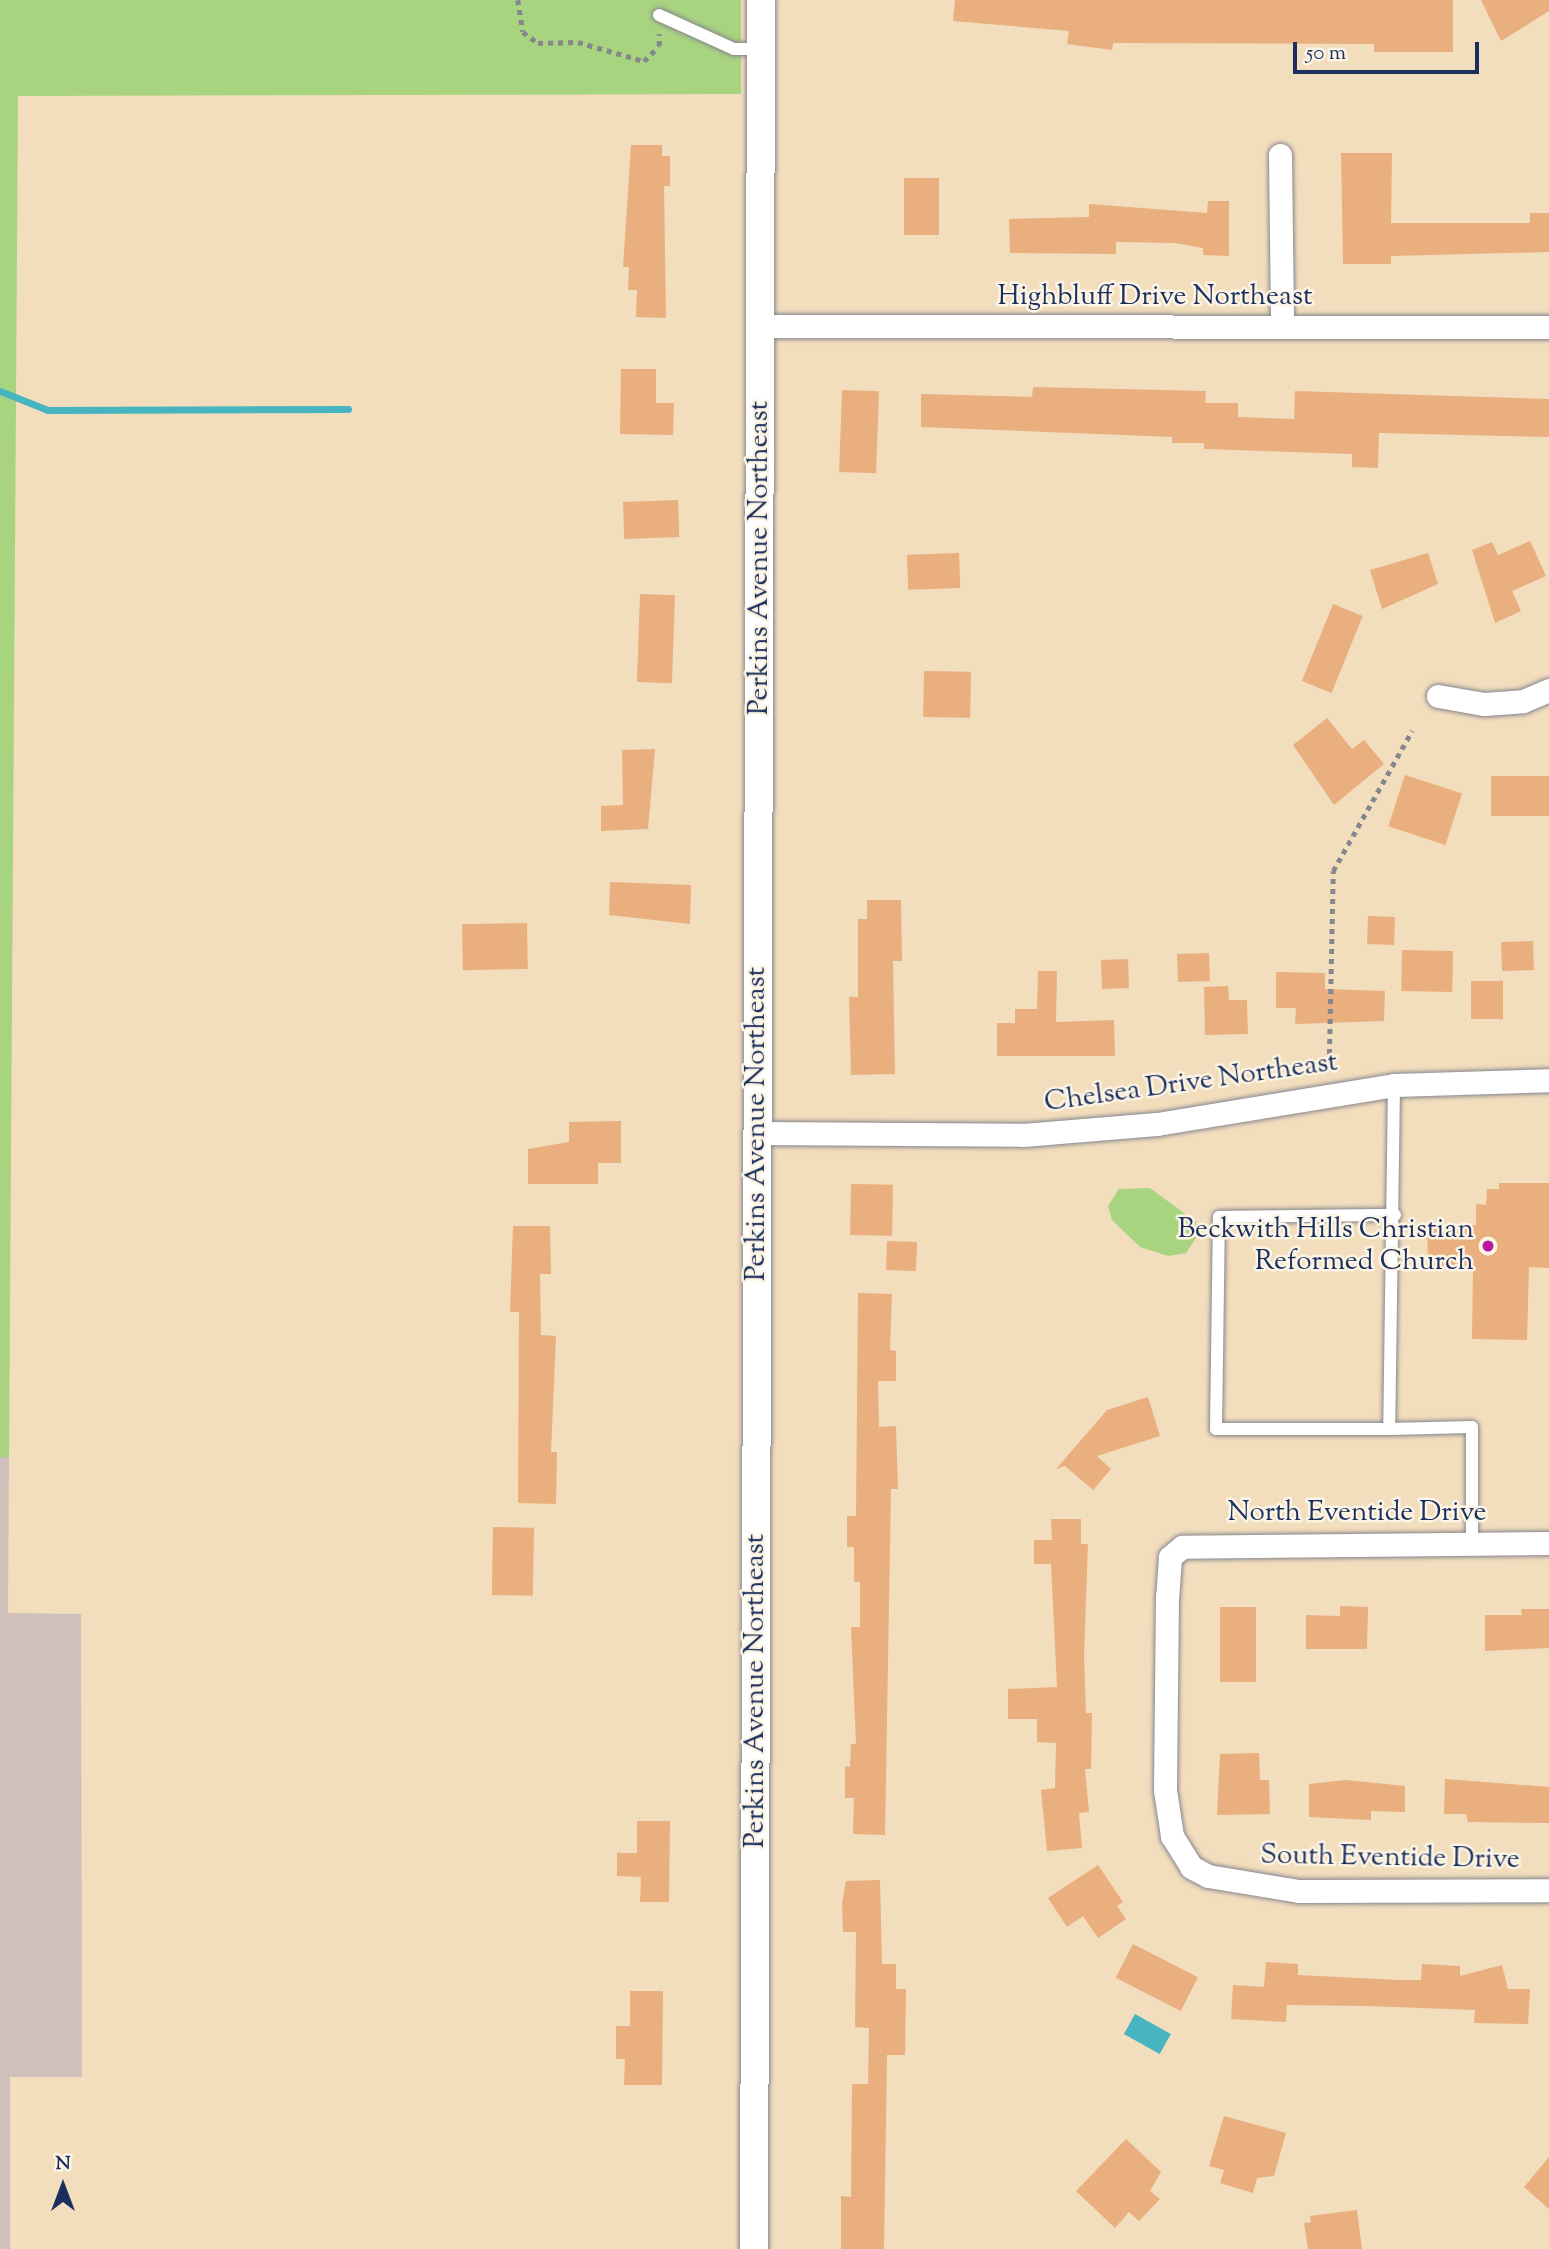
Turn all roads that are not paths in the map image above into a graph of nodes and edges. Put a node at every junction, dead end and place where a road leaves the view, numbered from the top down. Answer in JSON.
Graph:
{"nodes":[{"id":1,"x":761,"y":0,"type":"edge"},
{"id":2,"x":659,"y":15,"type":"road end"},
{"id":3,"x":761,"y":49,"type":"junction"},
{"id":4,"x":1280,"y":155,"type":"dead end"},
{"id":5,"x":762,"y":326,"type":"junction"},
{"id":6,"x":1282,"y":327,"type":"junction"},
{"id":7,"x":1549,"y":327,"type":"edge"},
{"id":8,"x":1549,"y":690,"type":"edge"},
{"id":9,"x":1438,"y":696,"type":"dead end"},
{"id":10,"x":1549,"y":1080,"type":"edge"},
{"id":11,"x":1394,"y":1085,"type":"junction"},
{"id":12,"x":757,"y":1132,"type":"junction"},
{"id":13,"x":1395,"y":1215,"type":"junction"},
{"id":14,"x":1390,"y":1429,"type":"junction"},
{"id":15,"x":1472,"y":1543,"type":"junction"},
{"id":16,"x":1549,"y":1543,"type":"edge"},
{"id":17,"x":1191,"y":1867,"type":"joint"},
{"id":18,"x":1549,"y":1891,"type":"edge"},
{"id":19,"x":754,"y":2249,"type":"edge"}],
"edges":[{"from":1,"to":3,"type":"street","name":"Perkins Avenue Northeast"},
{"from":2,"to":3,"type":"lane"},
{"from":3,"to":5,"type":"street","name":"Perkins Avenue Northeast"},
{"from":4,"to":6,"type":"street"},
{"from":5,"to":6,"type":"street","name":"Highbluff Drive Northeast"},
{"from":5,"to":12,"type":"street","name":"Perkins Avenue Northeast"},
{"from":6,"to":7,"type":"street","name":"Highbluff Drive Northeast"},
{"from":8,"to":9,"type":"street"},
{"from":10,"to":11,"type":"street","name":"Chelsea Drive Northeast"},
{"from":11,"to":12,"type":"street","name":"Chelsea Drive Northeast"},
{"from":11,"to":13,"type":"lane"},
{"from":12,"to":19,"type":"street","name":"Perkins Avenue Northeast"},
{"from":13,"to":14,"type":"lane"},
{"from":13,"to":14,"type":"lane"},
{"from":14,"to":15,"type":"lane"},
{"from":15,"to":16,"type":"street","name":"North Eventide Drive"},
{"from":15,"to":17,"type":"street","name":"North Eventide Drive"},
{"from":17,"to":18,"type":"street","name":"South Eventide Drive"}]}
